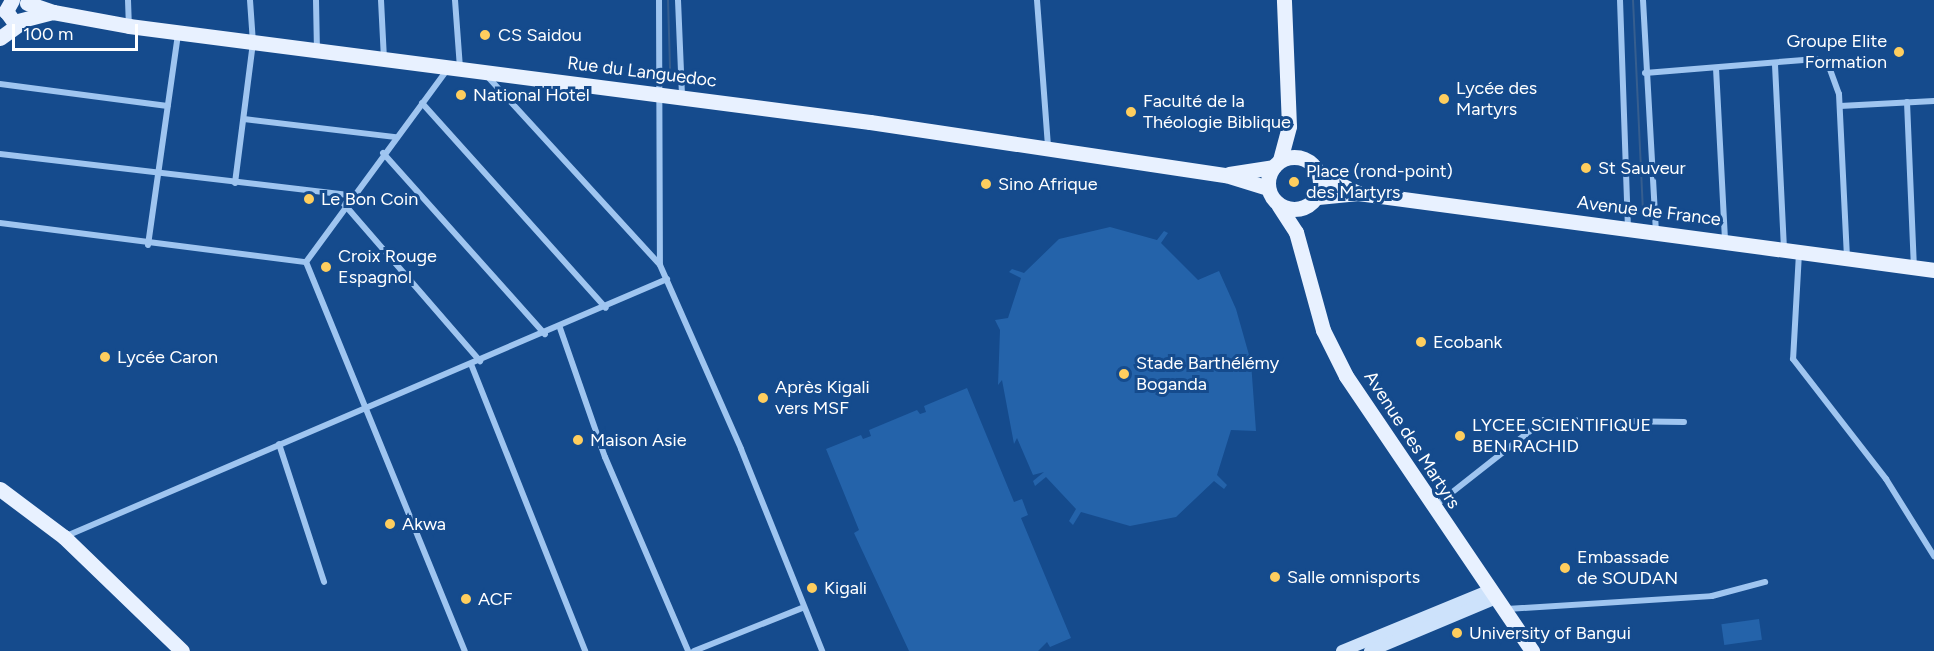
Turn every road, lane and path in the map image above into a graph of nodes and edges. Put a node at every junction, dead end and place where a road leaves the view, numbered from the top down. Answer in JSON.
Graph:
{"nodes":[{"id":1,"x":128,"y":0,"type":"edge"},
{"id":2,"x":250,"y":0,"type":"edge"},
{"id":3,"x":316,"y":0,"type":"edge"},
{"id":4,"x":381,"y":0,"type":"edge"},
{"id":5,"x":455,"y":0,"type":"edge"},
{"id":6,"x":658,"y":0,"type":"edge"},
{"id":7,"x":678,"y":0,"type":"edge"},
{"id":8,"x":1037,"y":0,"type":"edge"},
{"id":9,"x":1284,"y":0,"type":"edge"},
{"id":10,"x":1620,"y":0,"type":"edge"},
{"id":11,"x":1643,"y":0,"type":"edge"},
{"id":12,"x":13,"y":5,"type":"edge"},
{"id":13,"x":53,"y":12,"type":"junction"},
{"id":14,"x":23,"y":22,"type":"junction"},
{"id":15,"x":129,"y":27,"type":"junction"},
{"id":16,"x":178,"y":34,"type":"junction"},
{"id":17,"x":1,"y":36,"type":"edge"},
{"id":18,"x":254,"y":44,"type":"junction"},
{"id":19,"x":317,"y":52,"type":"junction"},
{"id":20,"x":384,"y":61,"type":"junction"},
{"id":21,"x":1775,"y":65,"type":"junction"},
{"id":22,"x":1716,"y":68,"type":"junction"},
{"id":23,"x":454,"y":70,"type":"junction"},
{"id":24,"x":485,"y":73,"type":"junction"},
{"id":25,"x":1645,"y":73,"type":"junction"},
{"id":26,"x":0,"y":84,"type":"edge"},
{"id":27,"x":661,"y":94,"type":"junction"},
{"id":28,"x":682,"y":96,"type":"junction"},
{"id":29,"x":1934,"y":101,"type":"edge"},
{"id":30,"x":1907,"y":102,"type":"junction"},
{"id":31,"x":422,"y":103,"type":"junction"},
{"id":32,"x":168,"y":106,"type":"junction"},
{"id":33,"x":1840,"y":106,"type":"junction"},
{"id":34,"x":244,"y":119,"type":"junction"},
{"id":35,"x":1289,"y":126,"type":"junction"},
{"id":36,"x":396,"y":137,"type":"junction"},
{"id":37,"x":1048,"y":148,"type":"junction"},
{"id":38,"x":383,"y":153,"type":"junction"},
{"id":39,"x":0,"y":154,"type":"edge"},
{"id":40,"x":1305,"y":159,"type":"junction"},
{"id":41,"x":1277,"y":164,"type":"junction"},
{"id":42,"x":159,"y":174,"type":"junction"},
{"id":43,"x":1226,"y":175,"type":"junction"},
{"id":44,"x":1320,"y":175,"type":"junction"},
{"id":45,"x":235,"y":183,"type":"junction"},
{"id":46,"x":1268,"y":188,"type":"junction"},
{"id":47,"x":1358,"y":193,"type":"junction"},
{"id":48,"x":351,"y":195,"type":"junction"},
{"id":49,"x":1318,"y":197,"type":"junction"},
{"id":50,"x":344,"y":204,"type":"junction"},
{"id":51,"x":1279,"y":206,"type":"junction"},
{"id":52,"x":1305,"y":207,"type":"junction"},
{"id":53,"x":0,"y":223,"type":"edge"},
{"id":54,"x":1628,"y":229,"type":"junction"},
{"id":55,"x":1296,"y":232,"type":"junction"},
{"id":56,"x":1656,"y":232,"type":"junction"},
{"id":57,"x":1725,"y":240,"type":"junction"},
{"id":58,"x":148,"y":244,"type":"junction"},
{"id":59,"x":1784,"y":246,"type":"junction"},
{"id":60,"x":1800,"y":249,"type":"junction"},
{"id":61,"x":1847,"y":256,"type":"junction"},
{"id":62,"x":306,"y":262,"type":"junction"},
{"id":63,"x":660,"y":265,"type":"junction"},
{"id":64,"x":1914,"y":267,"type":"junction"},
{"id":65,"x":1934,"y":270,"type":"edge"},
{"id":66,"x":667,"y":279,"type":"junction"},
{"id":67,"x":606,"y":308,"type":"junction"},
{"id":68,"x":560,"y":328,"type":"junction"},
{"id":69,"x":545,"y":334,"type":"junction"},
{"id":70,"x":480,"y":361,"type":"junction"},
{"id":71,"x":471,"y":364,"type":"junction"},
{"id":72,"x":363,"y":408,"type":"junction"},
{"id":73,"x":1684,"y":422,"type":"dead end"},
{"id":74,"x":279,"y":444,"type":"junction"},
{"id":75,"x":0,"y":489,"type":"edge"},
{"id":76,"x":1432,"y":508,"type":"junction"},
{"id":77,"x":64,"y":537,"type":"junction"},
{"id":78,"x":1934,"y":556,"type":"edge"},
{"id":79,"x":324,"y":582,"type":"dead end"},
{"id":80,"x":1765,"y":582,"type":"dead end"},
{"id":81,"x":1496,"y":599,"type":"junction"},
{"id":82,"x":802,"y":608,"type":"junction"},
{"id":83,"x":182,"y":651,"type":"edge"},
{"id":84,"x":465,"y":651,"type":"edge"},
{"id":85,"x":585,"y":651,"type":"edge"},
{"id":86,"x":688,"y":651,"type":"edge"},
{"id":87,"x":694,"y":651,"type":"edge"},
{"id":88,"x":822,"y":651,"type":"edge"},
{"id":89,"x":1342,"y":651,"type":"edge"},
{"id":90,"x":1370,"y":651,"type":"edge"},
{"id":91,"x":1532,"y":651,"type":"edge"}],
"edges":[{"from":1,"to":15,"type":"street"},
{"from":2,"to":18,"type":"street"},
{"from":3,"to":19,"type":"street"},
{"from":4,"to":20,"type":"street"},
{"from":5,"to":23,"type":"street"},
{"from":6,"to":27,"type":"street"},
{"from":7,"to":28,"type":"street"},
{"from":8,"to":37,"type":"street"},
{"from":9,"to":35,"type":"main road"},
{"from":10,"to":54,"type":"street"},
{"from":11,"to":25,"type":"street"},
{"from":12,"to":13,"type":"main road","name":"Rue du Languedoc"},
{"from":12,"to":14,"type":"main road"},
{"from":12,"to":17,"type":"main road"},
{"from":13,"to":14,"type":"main road"},
{"from":13,"to":15,"type":"main road","name":"Rue du Languedoc"},
{"from":14,"to":17,"type":"main road"},
{"from":15,"to":16,"type":"main road","name":"Rue du Languedoc"},
{"from":16,"to":18,"type":"main road","name":"Rue du Languedoc"},
{"from":16,"to":32,"type":"street"},
{"from":18,"to":19,"type":"main road","name":"Rue du Languedoc"},
{"from":18,"to":34,"type":"street"},
{"from":19,"to":20,"type":"main road","name":"Rue du Languedoc"},
{"from":20,"to":23,"type":"main road","name":"Rue du Languedoc"},
{"from":21,"to":22,"type":"street"},
{"from":21,"to":33,"type":"street"},
{"from":21,"to":59,"type":"street"},
{"from":22,"to":25,"type":"street"},
{"from":22,"to":57,"type":"street"},
{"from":23,"to":24,"type":"main road","name":"Rue du Languedoc"},
{"from":23,"to":31,"type":"street"},
{"from":24,"to":27,"type":"main road","name":"Rue du Languedoc"},
{"from":24,"to":63,"type":"street"},
{"from":25,"to":56,"type":"street"},
{"from":26,"to":32,"type":"street"},
{"from":27,"to":28,"type":"main road","name":"Rue du Languedoc"},
{"from":27,"to":63,"type":"street"},
{"from":28,"to":37,"type":"main road","name":"Rue du Languedoc"},
{"from":29,"to":30,"type":"street"},
{"from":30,"to":33,"type":"street"},
{"from":30,"to":64,"type":"street"},
{"from":31,"to":36,"type":"street"},
{"from":31,"to":67,"type":"street"},
{"from":32,"to":42,"type":"street"},
{"from":33,"to":61,"type":"street"},
{"from":34,"to":36,"type":"street"},
{"from":34,"to":45,"type":"street"},
{"from":35,"to":40,"type":"main road"},
{"from":35,"to":41,"type":"main road"},
{"from":36,"to":38,"type":"street"},
{"from":37,"to":43,"type":"main road","name":"Rue du Languedoc"},
{"from":38,"to":48,"type":"street"},
{"from":38,"to":69,"type":"street"},
{"from":39,"to":42,"type":"street"},
{"from":40,"to":41,"type":"main road"},
{"from":40,"to":44,"type":"main road"},
{"from":41,"to":43,"type":"main road","name":"Rue du Languedoc"},
{"from":41,"to":46,"type":"main road"},
{"from":42,"to":45,"type":"street"},
{"from":42,"to":58,"type":"street"},
{"from":43,"to":46,"type":"main road","name":"Rue du Languedoc"},
{"from":44,"to":47,"type":"main road","name":"Avenue de France"},
{"from":44,"to":49,"type":"main road"},
{"from":45,"to":48,"type":"street"},
{"from":46,"to":51,"type":"main road"},
{"from":47,"to":49,"type":"main road","name":"Avenue de France"},
{"from":47,"to":54,"type":"main road","name":"Avenue de France"},
{"from":48,"to":50,"type":"street"},
{"from":49,"to":52,"type":"main road"},
{"from":50,"to":62,"type":"street"},
{"from":50,"to":70,"type":"street"},
{"from":51,"to":52,"type":"main road"},
{"from":51,"to":55,"type":"main road","name":"Avenue des Martyrs"},
{"from":52,"to":55,"type":"main road"},
{"from":53,"to":58,"type":"street"},
{"from":54,"to":56,"type":"main road","name":"Avenue de France"},
{"from":55,"to":76,"type":"main road","name":"Avenue des Martyrs"},
{"from":56,"to":57,"type":"main road","name":"Avenue de France"},
{"from":57,"to":59,"type":"main road","name":"Avenue de France"},
{"from":58,"to":62,"type":"street"},
{"from":59,"to":60,"type":"main road","name":"Avenue de France"},
{"from":60,"to":61,"type":"main road","name":"Avenue de France"},
{"from":60,"to":78,"type":"street"},
{"from":61,"to":64,"type":"main road","name":"Avenue de France"},
{"from":62,"to":72,"type":"street"},
{"from":63,"to":66,"type":"street"},
{"from":64,"to":65,"type":"main road","name":"Avenue de France"},
{"from":66,"to":67,"type":"street"},
{"from":66,"to":82,"type":"street"},
{"from":67,"to":68,"type":"street"},
{"from":68,"to":69,"type":"street"},
{"from":68,"to":86,"type":"street"},
{"from":69,"to":70,"type":"street"},
{"from":70,"to":71,"type":"street"},
{"from":71,"to":72,"type":"street"},
{"from":71,"to":85,"type":"street"},
{"from":72,"to":74,"type":"street"},
{"from":72,"to":84,"type":"street"},
{"from":73,"to":76,"type":"street"},
{"from":74,"to":77,"type":"street"},
{"from":74,"to":79,"type":"street"},
{"from":75,"to":77,"type":"main road"},
{"from":76,"to":81,"type":"main road","name":"Avenue des Martyrs"},
{"from":77,"to":83,"type":"main road"},
{"from":80,"to":81,"type":"street"},
{"from":81,"to":89,"type":"street"},
{"from":81,"to":90,"type":"street"},
{"from":81,"to":91,"type":"main road","name":"Avenue des Martyrs"},
{"from":82,"to":87,"type":"street"},
{"from":82,"to":88,"type":"street"}]}
